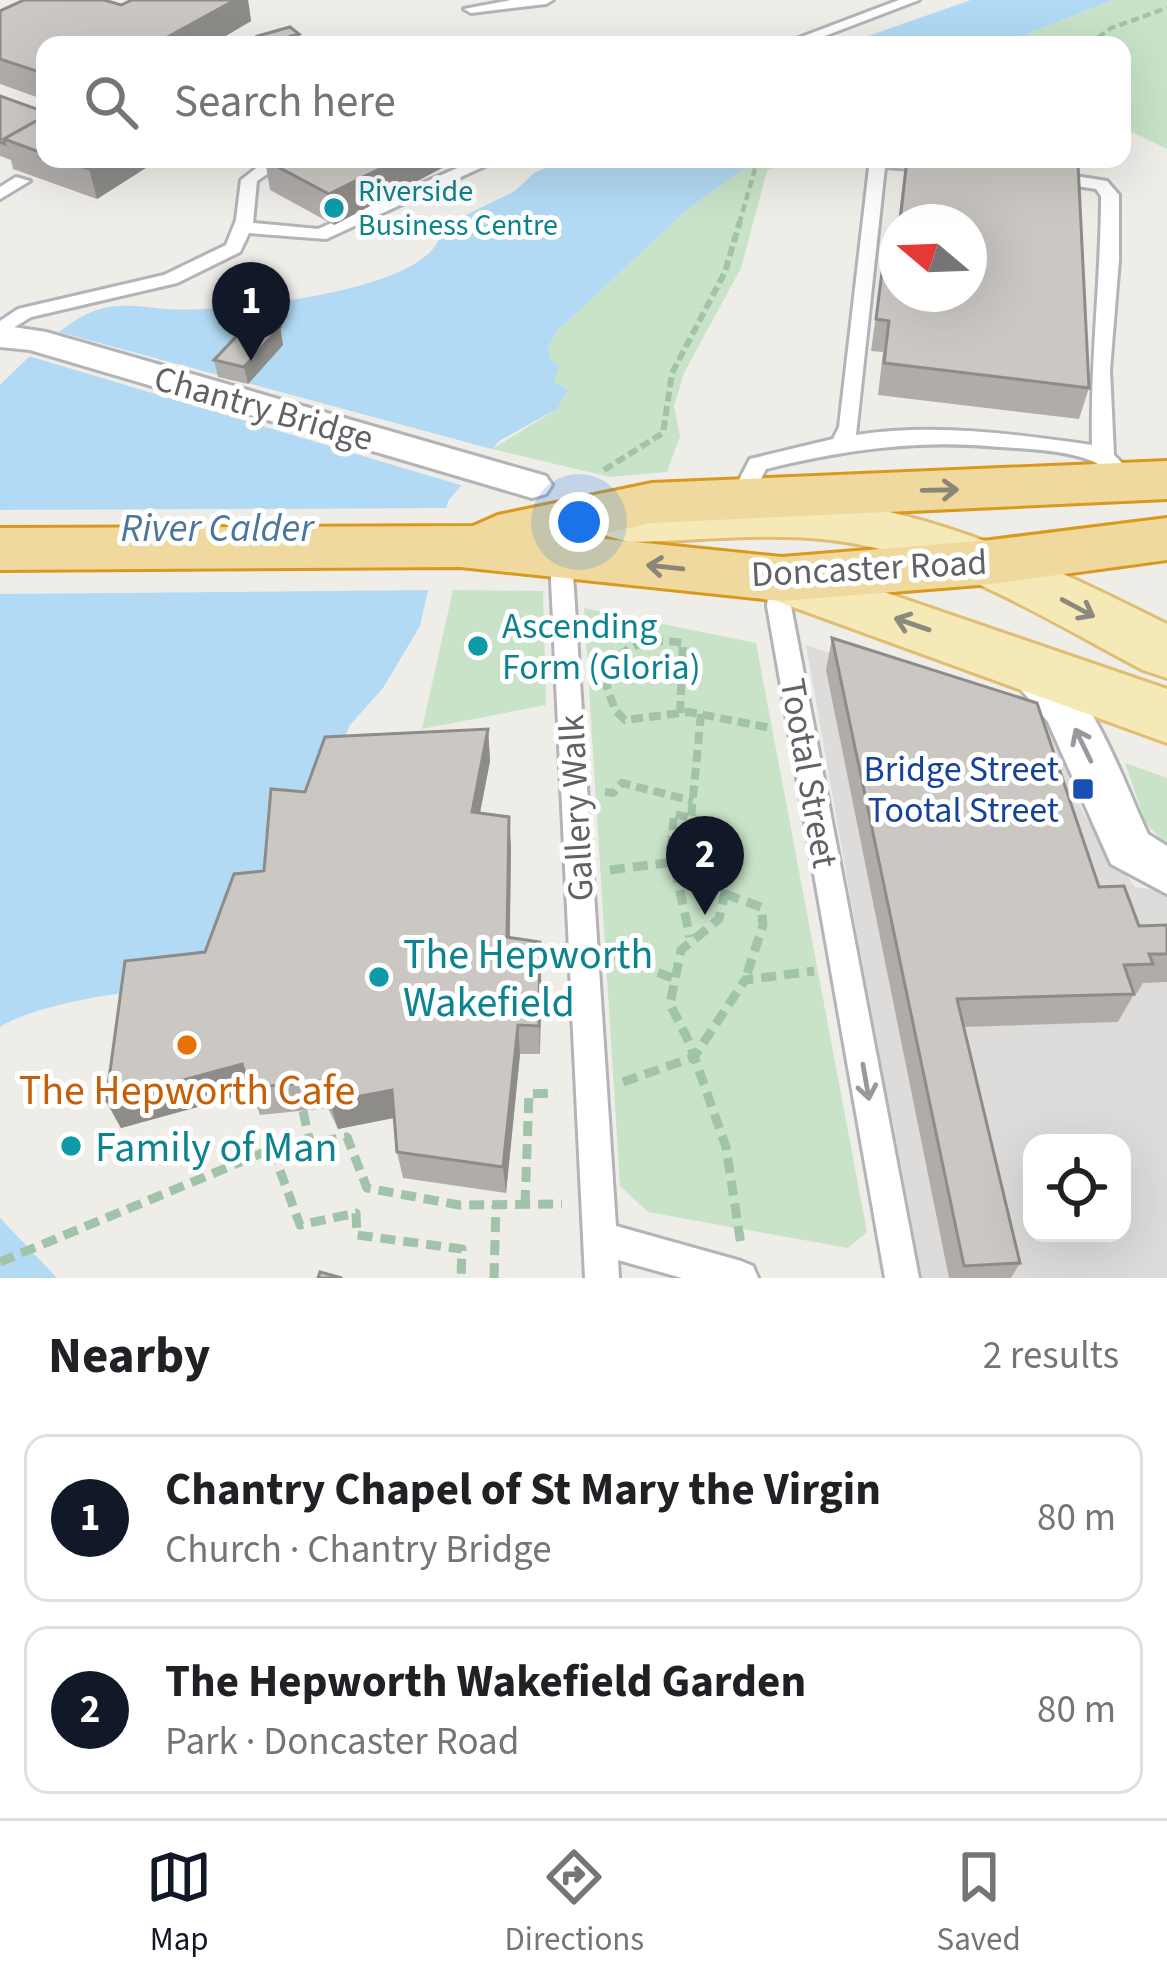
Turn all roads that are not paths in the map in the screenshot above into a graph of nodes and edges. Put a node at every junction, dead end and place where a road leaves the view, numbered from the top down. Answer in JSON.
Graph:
{"nodes":[{"id":1,"x":546,"y":0,"type":"edge"},
{"id":2,"x":912,"y":0,"type":"edge"},
{"id":3,"x":471,"y":9,"type":"dead end"},
{"id":4,"x":812,"y":36,"type":"edge"},
{"id":5,"x":265,"y":168,"type":"edge"},
{"id":6,"x":472,"y":168,"type":"edge"},
{"id":7,"x":877,"y":168,"type":"edge"},
{"id":8,"x":949,"y":168,"type":"edge"},
{"id":9,"x":967,"y":170,"type":"edge"},
{"id":10,"x":1034,"y":176,"type":"edge"},
{"id":11,"x":22,"y":181,"type":"edge"},
{"id":12,"x":0,"y":194,"type":"edge"},
{"id":13,"x":243,"y":227,"type":"junction"},
{"id":14,"x":11,"y":335,"type":"edge"},
{"id":15,"x":842,"y":444,"type":"junction"},
{"id":16,"x":1130,"y":473,"type":"edge"},
{"id":17,"x":740,"y":499,"type":"junction"},
{"id":18,"x":549,"y":503,"type":"junction"},
{"id":19,"x":1167,"y":539,"type":"edge"},
{"id":20,"x":0,"y":549,"type":"edge"},
{"id":21,"x":991,"y":562,"type":"junction"},
{"id":22,"x":782,"y":579,"type":"junction"},
{"id":23,"x":1167,"y":652,"type":"edge"},
{"id":24,"x":1022,"y":663,"type":"junction"},
{"id":25,"x":1167,"y":716,"type":"edge"},
{"id":26,"x":1167,"y":872,"type":"edge"},
{"id":27,"x":600,"y":1238,"type":"junction"},
{"id":28,"x":741,"y":1267,"type":"edge"},
{"id":29,"x":602,"y":1278,"type":"edge"},
{"id":30,"x":902,"y":1278,"type":"edge"}],
"edges":[{"from":1,"to":3,"type":"lane"},
{"from":2,"to":4,"type":"lane"},
{"from":5,"to":13,"type":"lane"},
{"from":6,"to":13,"type":"lane"},
{"from":7,"to":15,"type":"lane"},
{"from":8,"to":9,"type":"lane"},
{"from":10,"to":16,"type":"lane"},
{"from":11,"to":12,"type":"lane"},
{"from":13,"to":14,"type":"lane"},
{"from":14,"to":18,"type":"street","name":"Chantry Bridge"},
{"from":15,"to":16,"type":"lane"},
{"from":15,"to":17,"type":"lane"},
{"from":17,"to":16,"type":"highway","name":"Doncaster Road","one_way":true},
{"from":17,"to":18,"type":"highway","name":"Doncaster Road"},
{"from":18,"to":20,"type":"highway","name":"Doncaster Road"},
{"from":18,"to":21,"type":"main road","name":"Doncaster Road"},
{"from":22,"to":18,"type":"highway","name":"Doncaster Road","one_way":true},
{"from":18,"to":27,"type":"lane","name":"Gallery Walk"},
{"from":19,"to":21,"type":"highway","name":"Doncaster Road"},
{"from":21,"to":22,"type":"highway","name":"Doncaster Road"},
{"from":21,"to":23,"type":"main road","name":"Doncaster Road","one_way":true},
{"from":24,"to":22,"type":"main road","one_way":true},
{"from":22,"to":30,"type":"lane","name":"Tootal Street","one_way":true},
{"from":24,"to":25,"type":"main road"},
{"from":26,"to":24,"type":"street","one_way":true},
{"from":27,"to":28,"type":"lane"},
{"from":27,"to":29,"type":"lane","name":"Gallery Walk"}]}
